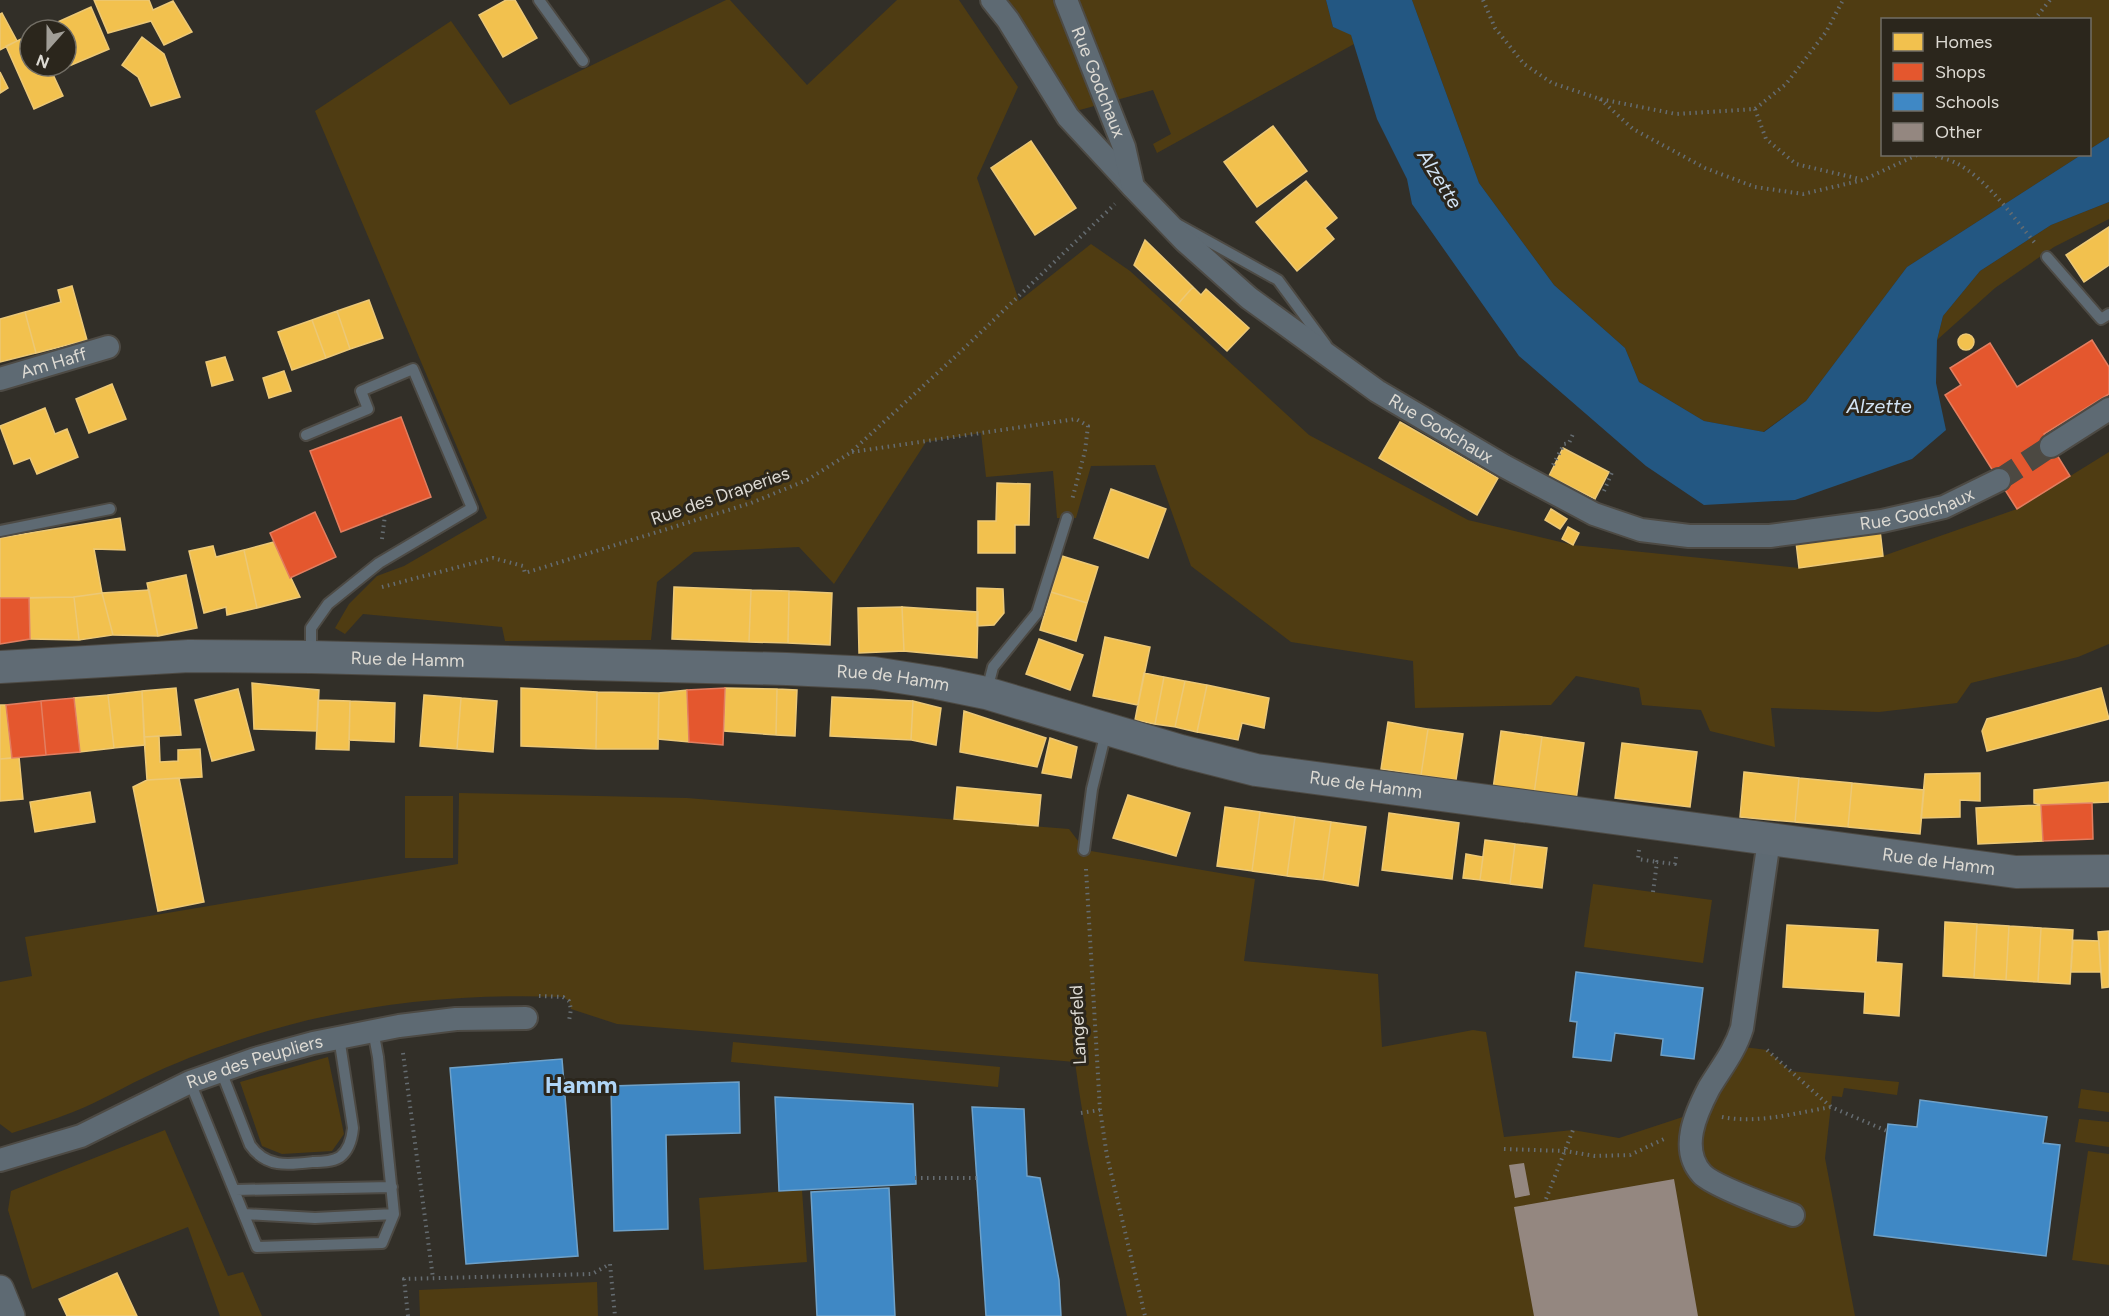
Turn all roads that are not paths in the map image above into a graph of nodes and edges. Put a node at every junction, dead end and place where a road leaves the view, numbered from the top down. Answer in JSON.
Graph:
{"nodes":[{"id":1,"x":539,"y":0,"type":"edge"},
{"id":2,"x":992,"y":0,"type":"edge"},
{"id":3,"x":1066,"y":0,"type":"edge"},
{"id":4,"x":583,"y":61,"type":"dead end"},
{"id":5,"x":1133,"y":187,"type":"junction"},
{"id":6,"x":1158,"y":213,"type":"junction"},
{"id":7,"x":2047,"y":257,"type":"road end"},
{"id":8,"x":2105,"y":317,"type":"edge"},
{"id":9,"x":2109,"y":328,"type":"edge"},
{"id":10,"x":108,"y":347,"type":"dead end"},
{"id":11,"x":1338,"y":363,"type":"junction"},
{"id":12,"x":0,"y":379,"type":"edge"},
{"id":13,"x":2109,"y":409,"type":"edge"},
{"id":14,"x":306,"y":435,"type":"dead end"},
{"id":15,"x":2051,"y":446,"type":"tunnel mouth"},
{"id":16,"x":1999,"y":480,"type":"tunnel mouth"},
{"id":17,"x":110,"y":509,"type":"dead end"},
{"id":18,"x":1067,"y":518,"type":"road end"},
{"id":19,"x":0,"y":531,"type":"edge"},
{"id":20,"x":311,"y":657,"type":"junction"},
{"id":21,"x":0,"y":667,"type":"edge"},
{"id":22,"x":986,"y":693,"type":"junction"},
{"id":23,"x":1107,"y":729,"type":"junction"},
{"id":24,"x":1769,"y":840,"type":"junction"},
{"id":25,"x":1084,"y":850,"type":"road end"},
{"id":26,"x":2109,"y":871,"type":"edge"},
{"id":27,"x":526,"y":1018,"type":"dead end"},
{"id":28,"x":373,"y":1030,"type":"junction"},
{"id":29,"x":339,"y":1038,"type":"junction"},
{"id":30,"x":221,"y":1071,"type":"junction"},
{"id":31,"x":190,"y":1082,"type":"junction"},
{"id":32,"x":0,"y":1160,"type":"edge"},
{"id":33,"x":392,"y":1187,"type":"junction"},
{"id":34,"x":235,"y":1190,"type":"junction"},
{"id":35,"x":244,"y":1214,"type":"junction"},
{"id":36,"x":394,"y":1214,"type":"junction"},
{"id":37,"x":1794,"y":1215,"type":"dead end"},
{"id":38,"x":0,"y":1289,"type":"edge"},
{"id":39,"x":11,"y":1316,"type":"edge"}],
"edges":[{"from":1,"to":4,"type":"lane"},
{"from":2,"to":5,"type":"street"},
{"from":3,"to":5,"type":"street","name":"Rue Godchaux"},
{"from":5,"to":6,"type":"street","name":"Rue Godchaux"},
{"from":6,"to":11,"type":"street","name":"Rue Godchaux"},
{"from":6,"to":11,"type":"lane"},
{"from":7,"to":8,"type":"lane"},
{"from":8,"to":9,"type":"lane"},
{"from":10,"to":12,"type":"street","name":"Am Haff"},
{"from":11,"to":16,"type":"street","name":"Rue Godchaux"},
{"from":13,"to":15,"type":"street"},
{"from":14,"to":20,"type":"lane"},
{"from":17,"to":19,"type":"lane"},
{"from":18,"to":22,"type":"lane"},
{"from":20,"to":21,"type":"main road","name":"Rue de Hamm"},
{"from":20,"to":22,"type":"main road","name":"Rue de Hamm"},
{"from":22,"to":23,"type":"main road","name":"Rue de Hamm"},
{"from":23,"to":24,"type":"main road","name":"Rue de Hamm"},
{"from":23,"to":25,"type":"lane"},
{"from":24,"to":26,"type":"main road","name":"Rue de Hamm"},
{"from":24,"to":37,"type":"street"},
{"from":27,"to":28,"type":"street","name":"Rue des Peupliers"},
{"from":28,"to":29,"type":"street","name":"Rue des Peupliers"},
{"from":28,"to":33,"type":"lane"},
{"from":29,"to":30,"type":"street","name":"Rue des Peupliers"},
{"from":29,"to":30,"type":"lane"},
{"from":30,"to":31,"type":"street","name":"Rue des Peupliers"},
{"from":31,"to":32,"type":"street","name":"Rue des Peupliers"},
{"from":31,"to":34,"type":"lane"},
{"from":33,"to":34,"type":"lane"},
{"from":33,"to":36,"type":"lane"},
{"from":34,"to":35,"type":"lane"},
{"from":35,"to":36,"type":"lane"},
{"from":35,"to":36,"type":"lane"},
{"from":38,"to":39,"type":"street"}]}
